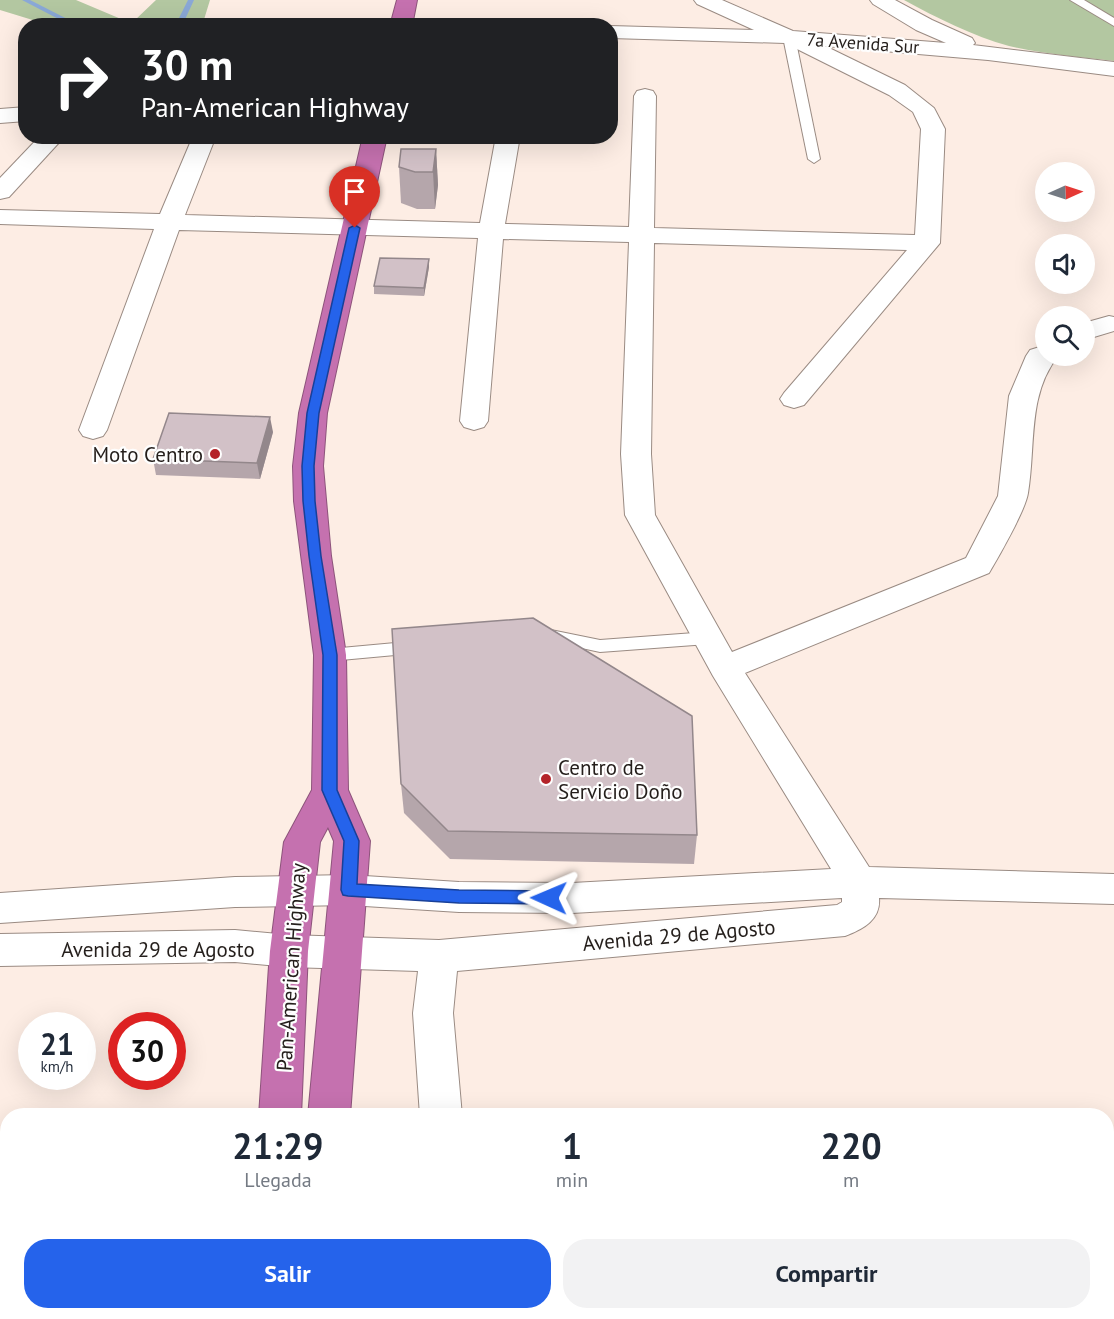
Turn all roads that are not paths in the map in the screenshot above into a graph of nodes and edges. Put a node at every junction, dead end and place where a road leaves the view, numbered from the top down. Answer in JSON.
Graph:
{"nodes":[{"id":1,"x":406,"y":0,"type":"edge"},
{"id":2,"x":704,"y":0,"type":"edge"},
{"id":3,"x":880,"y":0,"type":"edge"},
{"id":4,"x":1076,"y":0,"type":"edge"},
{"id":5,"x":403,"y":18,"type":"edge"},
{"id":6,"x":1114,"y":23,"type":"edge"},
{"id":7,"x":618,"y":32,"type":"edge"},
{"id":8,"x":789,"y":37,"type":"junction"},
{"id":9,"x":988,"y":53,"type":"junction"},
{"id":10,"x":1114,"y":69,"type":"edge"},
{"id":11,"x":645,"y":96,"type":"dead end"},
{"id":12,"x":18,"y":115,"type":"edge"},
{"id":13,"x":0,"y":116,"type":"edge"},
{"id":14,"x":46,"y":144,"type":"edge"},
{"id":15,"x":203,"y":144,"type":"edge"},
{"id":16,"x":373,"y":144,"type":"edge"},
{"id":17,"x":507,"y":144,"type":"edge"},
{"id":18,"x":814,"y":159,"type":"dead end"},
{"id":19,"x":0,"y":192,"type":"edge"},
{"id":20,"x":0,"y":217,"type":"edge"},
{"id":21,"x":169,"y":223,"type":"junction"},
{"id":22,"x":355,"y":228,"type":"junction"},
{"id":23,"x":491,"y":232,"type":"junction"},
{"id":24,"x":640,"y":236,"type":"junction"},
{"id":25,"x":927,"y":243,"type":"junction"},
{"id":26,"x":1036,"y":366,"type":"edge"},
{"id":27,"x":794,"y":399,"type":"dead end"},
{"id":28,"x":474,"y":421,"type":"dead end"},
{"id":29,"x":93,"y":430,"type":"dead end"},
{"id":30,"x":524,"y":637,"type":"edge"},
{"id":31,"x":708,"y":638,"type":"junction"},
{"id":32,"x":433,"y":645,"type":"edge"},
{"id":33,"x":330,"y":655,"type":"junction"},
{"id":34,"x":725,"y":668,"type":"junction"},
{"id":35,"x":330,"y":790,"type":"junction"},
{"id":36,"x":859,"y":882,"type":"junction"},
{"id":37,"x":1114,"y":889,"type":"edge"},
{"id":38,"x":348,"y":890,"type":"junction"},
{"id":39,"x":296,"y":891,"type":"junction"},
{"id":40,"x":0,"y":908,"type":"edge"},
{"id":41,"x":0,"y":950,"type":"edge"},
{"id":42,"x":289,"y":951,"type":"junction"},
{"id":43,"x":342,"y":952,"type":"junction"},
{"id":44,"x":439,"y":956,"type":"junction"},
{"id":45,"x":280,"y":1108,"type":"edge"},
{"id":46,"x":329,"y":1108,"type":"edge"},
{"id":47,"x":440,"y":1108,"type":"edge"}],
"edges":[{"from":1,"to":5,"type":"highway"},
{"from":2,"to":8,"type":"street"},
{"from":3,"to":9,"type":"street"},
{"from":4,"to":6,"type":"lane"},
{"from":7,"to":8,"type":"street","name":"7a Avenida Sur"},
{"from":8,"to":9,"type":"street","name":"7a Avenida Sur"},
{"from":8,"to":18,"type":"lane"},
{"from":8,"to":25,"type":"street"},
{"from":9,"to":10,"type":"street","name":"7a Avenida Sur"},
{"from":11,"to":24,"type":"street"},
{"from":12,"to":13,"type":"street"},
{"from":14,"to":19,"type":"street"},
{"from":15,"to":21,"type":"street"},
{"from":16,"to":22,"type":"highway","name":"Pan-American Highway"},
{"from":17,"to":23,"type":"street"},
{"from":20,"to":21,"type":"street"},
{"from":21,"to":22,"type":"street"},
{"from":21,"to":29,"type":"street"},
{"from":22,"to":23,"type":"street"},
{"from":22,"to":33,"type":"highway","name":"Pan-American Highway"},
{"from":23,"to":24,"type":"street"},
{"from":23,"to":28,"type":"street"},
{"from":24,"to":25,"type":"street"},
{"from":24,"to":31,"type":"street"},
{"from":25,"to":27,"type":"street"},
{"from":26,"to":34,"type":"street"},
{"from":30,"to":31,"type":"lane"},
{"from":31,"to":34,"type":"street"},
{"from":32,"to":33,"type":"lane"},
{"from":33,"to":35,"type":"highway","name":"Pan-American Highway"},
{"from":34,"to":36,"type":"street"},
{"from":35,"to":38,"type":"highway","name":"Pan-American Highway"},
{"from":35,"to":39,"type":"highway","name":"Pan-American Highway"},
{"from":36,"to":37,"type":"street","name":"Avenida 29 de Agosto"},
{"from":36,"to":38,"type":"street","name":"Avenida 29 de Agosto"},
{"from":36,"to":44,"type":"street","name":"Avenida 29 de Agosto"},
{"from":38,"to":39,"type":"street","name":"Avenida 29 de Agosto"},
{"from":38,"to":43,"type":"highway","name":"Pan-American Highway"},
{"from":39,"to":40,"type":"street","name":"Avenida 29 de Agosto"},
{"from":39,"to":42,"type":"highway","name":"Pan-American Highway"},
{"from":41,"to":42,"type":"street","name":"Avenida 29 de Agosto"},
{"from":42,"to":43,"type":"street","name":"Avenida 29 de Agosto"},
{"from":42,"to":45,"type":"highway","name":"Pan-American Highway"},
{"from":43,"to":44,"type":"street","name":"Avenida 29 de Agosto"},
{"from":43,"to":46,"type":"highway","name":"Pan-American Highway"},
{"from":44,"to":47,"type":"street"}]}
